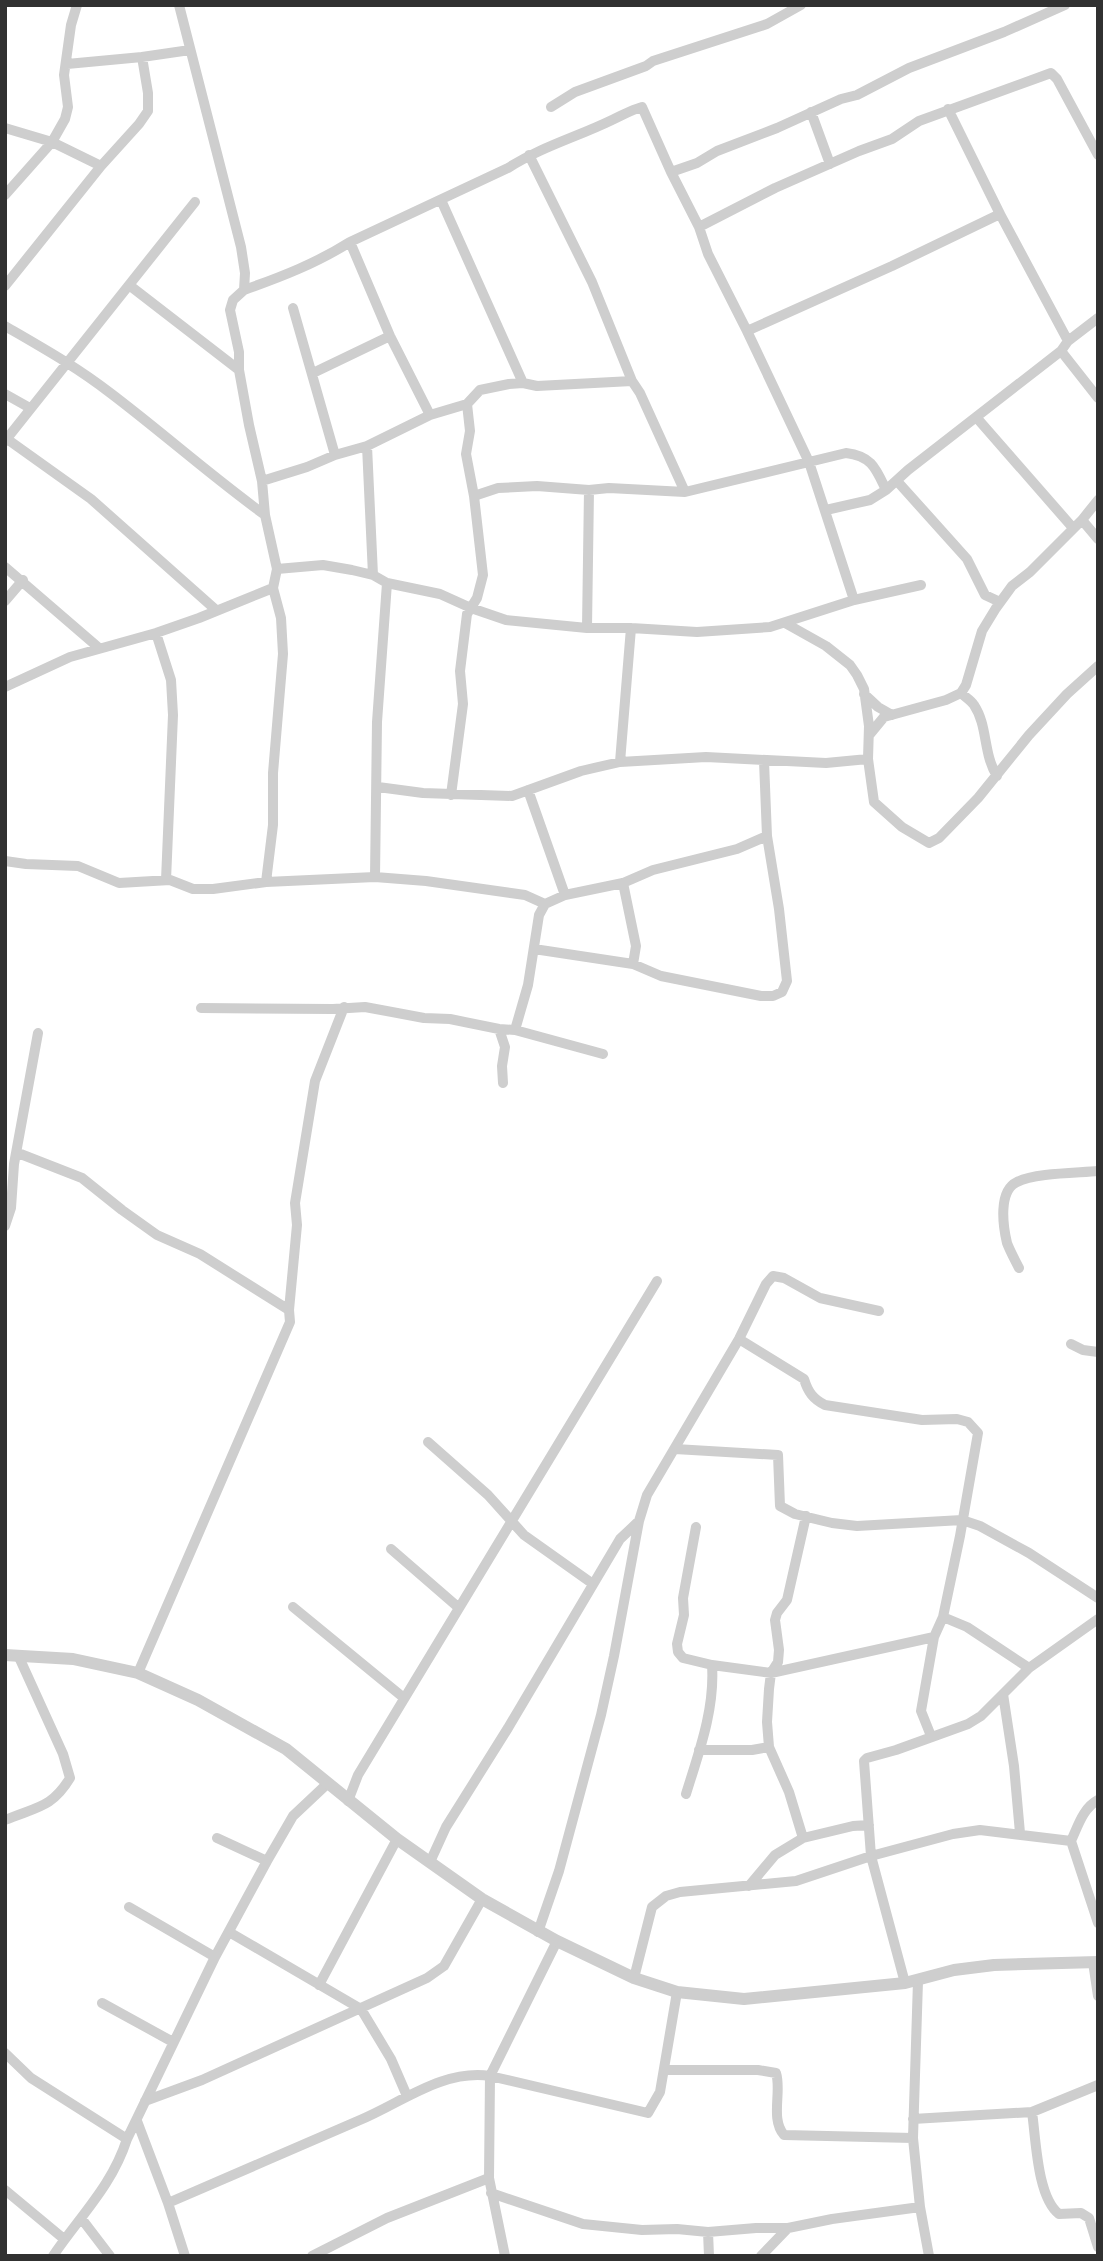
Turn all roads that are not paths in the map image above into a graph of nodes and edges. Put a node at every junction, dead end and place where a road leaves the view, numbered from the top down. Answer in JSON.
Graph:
{"nodes":[{"id":1,"x":77,"y":5,"type":"edge"},
{"id":2,"x":179,"y":5,"type":"edge"},
{"id":3,"x":801,"y":5,"type":"edge"},
{"id":4,"x":1065,"y":5,"type":"edge"},
{"id":5,"x":190,"y":50,"type":"junction"},
{"id":6,"x":142,"y":57,"type":"junction"},
{"id":7,"x":67,"y":64,"type":"junction"},
{"id":8,"x":551,"y":107,"type":"dead end"},
{"id":9,"x":948,"y":109,"type":"junction"},
{"id":10,"x":811,"y":112,"type":"junction"},
{"id":11,"x":5,"y":128,"type":"edge"},
{"id":12,"x":52,"y":142,"type":"junction"},
{"id":13,"x":529,"y":155,"type":"junction"},
{"id":14,"x":1098,"y":155,"type":"edge"},
{"id":15,"x":830,"y":164,"type":"junction"},
{"id":16,"x":101,"y":166,"type":"junction"},
{"id":17,"x":671,"y":172,"type":"junction"},
{"id":18,"x":5,"y":195,"type":"edge"},
{"id":19,"x":441,"y":200,"type":"junction"},
{"id":20,"x":195,"y":202,"type":"dead end"},
{"id":21,"x":1000,"y":214,"type":"junction"},
{"id":22,"x":699,"y":227,"type":"junction"},
{"id":23,"x":350,"y":242,"type":"junction"},
{"id":24,"x":129,"y":285,"type":"junction"},
{"id":25,"x":5,"y":286,"type":"edge"},
{"id":26,"x":244,"y":290,"type":"junction"},
{"id":27,"x":293,"y":308,"type":"dead end"},
{"id":28,"x":1098,"y":318,"type":"edge"},
{"id":29,"x":5,"y":326,"type":"edge"},
{"id":30,"x":747,"y":331,"type":"junction"},
{"id":31,"x":390,"y":336,"type":"junction"},
{"id":32,"x":1068,"y":341,"type":"junction"},
{"id":33,"x":1061,"y":351,"type":"junction"},
{"id":34,"x":66,"y":362,"type":"junction"},
{"id":35,"x":239,"y":370,"type":"junction"},
{"id":36,"x":313,"y":373,"type":"junction"},
{"id":37,"x":632,"y":381,"type":"junction"},
{"id":38,"x":523,"y":383,"type":"junction"},
{"id":39,"x":5,"y":394,"type":"edge"},
{"id":40,"x":1098,"y":398,"type":"edge"},
{"id":41,"x":467,"y":404,"type":"junction"},
{"id":42,"x":30,"y":408,"type":"junction"},
{"id":43,"x":430,"y":415,"type":"junction"},
{"id":44,"x":976,"y":417,"type":"junction"},
{"id":45,"x":6,"y":440,"type":"edge"},
{"id":46,"x":367,"y":446,"type":"junction"},
{"id":47,"x":335,"y":455,"type":"junction"},
{"id":48,"x":809,"y":462,"type":"junction"},
{"id":49,"x":262,"y":481,"type":"junction"},
{"id":50,"x":897,"y":481,"type":"junction"},
{"id":51,"x":589,"y":490,"type":"junction"},
{"id":52,"x":886,"y":490,"type":"junction"},
{"id":53,"x":685,"y":492,"type":"junction"},
{"id":54,"x":474,"y":496,"type":"junction"},
{"id":55,"x":1098,"y":500,"type":"edge"},
{"id":56,"x":826,"y":510,"type":"junction"},
{"id":57,"x":265,"y":515,"type":"junction"},
{"id":58,"x":1082,"y":520,"type":"junction"},
{"id":59,"x":1073,"y":527,"type":"junction"},
{"id":60,"x":1098,"y":539,"type":"edge"},
{"id":61,"x":5,"y":567,"type":"edge"},
{"id":62,"x":277,"y":569,"type":"junction"},
{"id":63,"x":373,"y":575,"type":"junction"},
{"id":64,"x":23,"y":580,"type":"junction"},
{"id":65,"x":387,"y":583,"type":"junction"},
{"id":66,"x":921,"y":585,"type":"dead end"},
{"id":67,"x":273,"y":588,"type":"junction"},
{"id":68,"x":854,"y":600,"type":"junction"},
{"id":69,"x":5,"y":601,"type":"edge"},
{"id":70,"x":1000,"y":602,"type":"junction"},
{"id":71,"x":471,"y":608,"type":"junction"},
{"id":72,"x":216,"y":610,"type":"junction"},
{"id":73,"x":785,"y":623,"type":"junction"},
{"id":74,"x":587,"y":628,"type":"junction"},
{"id":75,"x":631,"y":628,"type":"junction"},
{"id":76,"x":156,"y":633,"type":"junction"},
{"id":77,"x":99,"y":648,"type":"junction"},
{"id":78,"x":1098,"y":666,"type":"edge"},
{"id":79,"x":5,"y":687,"type":"edge"},
{"id":80,"x":961,"y":693,"type":"junction"},
{"id":81,"x":864,"y":694,"type":"junction"},
{"id":82,"x":892,"y":715,"type":"junction"},
{"id":83,"x":870,"y":734,"type":"junction"},
{"id":84,"x":868,"y":759,"type":"junction"},
{"id":85,"x":764,"y":761,"type":"junction"},
{"id":86,"x":620,"y":762,"type":"junction"},
{"id":87,"x":997,"y":776,"type":"junction"},
{"id":88,"x":378,"y":787,"type":"junction"},
{"id":89,"x":527,"y":790,"type":"junction"},
{"id":90,"x":451,"y":794,"type":"junction"},
{"id":91,"x":766,"y":836,"type":"junction"},
{"id":92,"x":5,"y":861,"type":"edge"},
{"id":93,"x":375,"y":877,"type":"junction"},
{"id":94,"x":166,"y":880,"type":"junction"},
{"id":95,"x":266,"y":882,"type":"junction"},
{"id":96,"x":623,"y":883,"type":"junction"},
{"id":97,"x":565,"y":895,"type":"junction"},
{"id":98,"x":545,"y":904,"type":"junction"},
{"id":99,"x":534,"y":949,"type":"junction"},
{"id":100,"x":633,"y":964,"type":"junction"},
{"id":101,"x":344,"y":1007,"type":"junction"},
{"id":102,"x":201,"y":1008,"type":"dead end"},
{"id":103,"x":499,"y":1030,"type":"junction"},
{"id":104,"x":516,"y":1030,"type":"junction"},
{"id":105,"x":38,"y":1033,"type":"dead end"},
{"id":106,"x":603,"y":1054,"type":"dead end"},
{"id":107,"x":503,"y":1083,"type":"dead end"},
{"id":108,"x":18,"y":1153,"type":"junction"},
{"id":109,"x":1098,"y":1171,"type":"edge"},
{"id":110,"x":5,"y":1226,"type":"edge"},
{"id":111,"x":1018,"y":1268,"type":"dead end"},
{"id":112,"x":657,"y":1281,"type":"dead end"},
{"id":113,"x":289,"y":1310,"type":"junction"},
{"id":114,"x":879,"y":1311,"type":"dead end"},
{"id":115,"x":738,"y":1339,"type":"junction"},
{"id":116,"x":1071,"y":1344,"type":"dead end"},
{"id":117,"x":1098,"y":1352,"type":"edge"},
{"id":118,"x":428,"y":1442,"type":"dead end"},
{"id":119,"x":675,"y":1449,"type":"junction"},
{"id":120,"x":806,"y":1516,"type":"junction"},
{"id":121,"x":962,"y":1520,"type":"junction"},
{"id":122,"x":510,"y":1521,"type":"junction"},
{"id":123,"x":639,"y":1521,"type":"junction"},
{"id":124,"x":696,"y":1527,"type":"dead end"},
{"id":125,"x":391,"y":1549,"type":"dead end"},
{"id":126,"x":593,"y":1584,"type":"junction"},
{"id":127,"x":1098,"y":1598,"type":"edge"},
{"id":128,"x":293,"y":1607,"type":"dead end"},
{"id":129,"x":459,"y":1608,"type":"junction"},
{"id":130,"x":943,"y":1617,"type":"junction"},
{"id":131,"x":1098,"y":1619,"type":"edge"},
{"id":132,"x":934,"y":1637,"type":"junction"},
{"id":133,"x":11,"y":1655,"type":"edge"},
{"id":134,"x":712,"y":1665,"type":"junction"},
{"id":135,"x":1030,"y":1668,"type":"junction"},
{"id":136,"x":138,"y":1673,"type":"junction"},
{"id":137,"x":771,"y":1673,"type":"junction"},
{"id":138,"x":1003,"y":1694,"type":"junction"},
{"id":139,"x":404,"y":1698,"type":"junction"},
{"id":140,"x":931,"y":1736,"type":"junction"},
{"id":141,"x":769,"y":1747,"type":"junction"},
{"id":142,"x":699,"y":1750,"type":"junction"},
{"id":143,"x":327,"y":1784,"type":"junction"},
{"id":144,"x":685,"y":1794,"type":"dead end"},
{"id":145,"x":1098,"y":1800,"type":"edge"},
{"id":146,"x":348,"y":1801,"type":"junction"},
{"id":147,"x":5,"y":1820,"type":"edge"},
{"id":148,"x":869,"y":1825,"type":"junction"},
{"id":149,"x":1020,"y":1833,"type":"junction"},
{"id":150,"x":218,"y":1838,"type":"dead end"},
{"id":151,"x":803,"y":1838,"type":"junction"},
{"id":152,"x":397,"y":1839,"type":"junction"},
{"id":153,"x":1072,"y":1841,"type":"junction"},
{"id":154,"x":871,"y":1856,"type":"junction"},
{"id":155,"x":267,"y":1861,"type":"junction"},
{"id":156,"x":430,"y":1862,"type":"junction"},
{"id":157,"x":749,"y":1886,"type":"junction"},
{"id":158,"x":482,"y":1899,"type":"junction"},
{"id":159,"x":130,"y":1907,"type":"dead end"},
{"id":160,"x":1097,"y":1915,"type":"edge"},
{"id":161,"x":229,"y":1932,"type":"junction"},
{"id":162,"x":538,"y":1932,"type":"junction"},
{"id":163,"x":557,"y":1941,"type":"junction"},
{"id":164,"x":215,"y":1957,"type":"junction"},
{"id":165,"x":1095,"y":1962,"type":"edge"},
{"id":166,"x":634,"y":1978,"type":"junction"},
{"id":167,"x":911,"y":1982,"type":"junction"},
{"id":168,"x":319,"y":1985,"type":"junction"},
{"id":169,"x":677,"y":1992,"type":"junction"},
{"id":170,"x":1098,"y":1996,"type":"edge"},
{"id":171,"x":102,"y":2003,"type":"dead end"},
{"id":172,"x":361,"y":2009,"type":"junction"},
{"id":173,"x":173,"y":2042,"type":"junction"},
{"id":174,"x":5,"y":2053,"type":"edge"},
{"id":175,"x":664,"y":2070,"type":"junction"},
{"id":176,"x":490,"y":2076,"type":"junction"},
{"id":177,"x":1098,"y":2085,"type":"edge"},
{"id":178,"x":407,"y":2096,"type":"junction"},
{"id":179,"x":145,"y":2101,"type":"junction"},
{"id":180,"x":1032,"y":2112,"type":"junction"},
{"id":181,"x":914,"y":2119,"type":"junction"},
{"id":182,"x":137,"y":2121,"type":"junction"},
{"id":183,"x":127,"y":2138,"type":"junction"},
{"id":184,"x":913,"y":2138,"type":"junction"},
{"id":185,"x":489,"y":2178,"type":"junction"},
{"id":186,"x":5,"y":2190,"type":"edge"},
{"id":187,"x":491,"y":2193,"type":"junction"},
{"id":188,"x":168,"y":2203,"type":"junction"},
{"id":189,"x":920,"y":2207,"type":"junction"},
{"id":190,"x":80,"y":2218,"type":"junction"},
{"id":191,"x":788,"y":2228,"type":"junction"},
{"id":192,"x":708,"y":2232,"type":"junction"},
{"id":193,"x":64,"y":2239,"type":"junction"},
{"id":194,"x":1098,"y":2247,"type":"edge"},
{"id":195,"x":53,"y":2256,"type":"edge"},
{"id":196,"x":110,"y":2256,"type":"edge"},
{"id":197,"x":185,"y":2256,"type":"edge"},
{"id":198,"x":312,"y":2256,"type":"edge"},
{"id":199,"x":505,"y":2256,"type":"edge"},
{"id":200,"x":709,"y":2256,"type":"edge"},
{"id":201,"x":761,"y":2256,"type":"edge"},
{"id":202,"x":929,"y":2256,"type":"edge"}],
"edges":[{"from":1,"to":7,"type":"street"},
{"from":2,"to":5,"type":"street"},
{"from":3,"to":8,"type":"street"},
{"from":4,"to":10,"type":"street"},
{"from":5,"to":6,"type":"street"},
{"from":5,"to":26,"type":"street"},
{"from":6,"to":7,"type":"street"},
{"from":6,"to":16,"type":"street"},
{"from":7,"to":12,"type":"street"},
{"from":9,"to":14,"type":"street"},
{"from":9,"to":15,"type":"street"},
{"from":9,"to":21,"type":"street"},
{"from":10,"to":15,"type":"street"},
{"from":10,"to":17,"type":"street"},
{"from":11,"to":12,"type":"street"},
{"from":12,"to":16,"type":"street"},
{"from":12,"to":18,"type":"street"},
{"from":13,"to":17,"type":"street"},
{"from":13,"to":19,"type":"street"},
{"from":13,"to":37,"type":"street"},
{"from":15,"to":22,"type":"street"},
{"from":16,"to":25,"type":"street"},
{"from":17,"to":22,"type":"street"},
{"from":19,"to":23,"type":"street"},
{"from":19,"to":38,"type":"street"},
{"from":20,"to":24,"type":"street"},
{"from":21,"to":30,"type":"street"},
{"from":21,"to":32,"type":"street"},
{"from":22,"to":30,"type":"street"},
{"from":23,"to":26,"type":"street"},
{"from":23,"to":31,"type":"street"},
{"from":24,"to":34,"type":"street"},
{"from":24,"to":35,"type":"street"},
{"from":26,"to":35,"type":"street"},
{"from":27,"to":36,"type":"street"},
{"from":28,"to":32,"type":"street"},
{"from":29,"to":34,"type":"street"},
{"from":30,"to":48,"type":"street"},
{"from":31,"to":36,"type":"street"},
{"from":31,"to":43,"type":"street"},
{"from":32,"to":33,"type":"street"},
{"from":33,"to":40,"type":"street"},
{"from":33,"to":44,"type":"street"},
{"from":34,"to":42,"type":"street"},
{"from":34,"to":57,"type":"street"},
{"from":35,"to":49,"type":"street"},
{"from":36,"to":47,"type":"street"},
{"from":37,"to":38,"type":"street"},
{"from":37,"to":53,"type":"street"},
{"from":38,"to":41,"type":"street"},
{"from":39,"to":42,"type":"street"},
{"from":41,"to":43,"type":"street"},
{"from":41,"to":54,"type":"street"},
{"from":42,"to":45,"type":"street"},
{"from":43,"to":46,"type":"street"},
{"from":44,"to":50,"type":"street"},
{"from":44,"to":59,"type":"street"},
{"from":45,"to":72,"type":"street"},
{"from":46,"to":47,"type":"street"},
{"from":46,"to":63,"type":"street"},
{"from":47,"to":49,"type":"street"},
{"from":48,"to":52,"type":"street"},
{"from":48,"to":53,"type":"street"},
{"from":48,"to":56,"type":"street"},
{"from":49,"to":57,"type":"street"},
{"from":50,"to":52,"type":"street"},
{"from":50,"to":70,"type":"street"},
{"from":51,"to":53,"type":"street"},
{"from":51,"to":54,"type":"street"},
{"from":51,"to":74,"type":"street"},
{"from":52,"to":56,"type":"street"},
{"from":54,"to":71,"type":"street"},
{"from":55,"to":58,"type":"street"},
{"from":56,"to":68,"type":"street"},
{"from":57,"to":62,"type":"street"},
{"from":58,"to":59,"type":"street"},
{"from":58,"to":60,"type":"street"},
{"from":59,"to":70,"type":"street"},
{"from":61,"to":64,"type":"street"},
{"from":62,"to":63,"type":"street"},
{"from":62,"to":67,"type":"street"},
{"from":63,"to":65,"type":"street"},
{"from":64,"to":69,"type":"street"},
{"from":64,"to":77,"type":"street"},
{"from":65,"to":71,"type":"street"},
{"from":65,"to":88,"type":"street"},
{"from":66,"to":68,"type":"street"},
{"from":67,"to":72,"type":"street"},
{"from":67,"to":95,"type":"street"},
{"from":68,"to":73,"type":"street"},
{"from":70,"to":80,"type":"street"},
{"from":71,"to":74,"type":"street"},
{"from":71,"to":90,"type":"street"},
{"from":72,"to":76,"type":"street"},
{"from":73,"to":75,"type":"street"},
{"from":73,"to":81,"type":"street"},
{"from":74,"to":75,"type":"street"},
{"from":75,"to":86,"type":"street"},
{"from":76,"to":77,"type":"street"},
{"from":76,"to":94,"type":"street"},
{"from":77,"to":79,"type":"street"},
{"from":78,"to":87,"type":"street"},
{"from":80,"to":82,"type":"street"},
{"from":80,"to":87,"type":"street"},
{"from":81,"to":82,"type":"street"},
{"from":81,"to":83,"type":"street"},
{"from":82,"to":83,"type":"street"},
{"from":83,"to":84,"type":"street"},
{"from":84,"to":85,"type":"street"},
{"from":84,"to":87,"type":"street"},
{"from":85,"to":86,"type":"street"},
{"from":85,"to":91,"type":"street"},
{"from":86,"to":89,"type":"street"},
{"from":88,"to":90,"type":"street"},
{"from":88,"to":93,"type":"street"},
{"from":89,"to":90,"type":"street"},
{"from":89,"to":97,"type":"street"},
{"from":91,"to":96,"type":"street"},
{"from":91,"to":100,"type":"street"},
{"from":92,"to":94,"type":"street"},
{"from":93,"to":95,"type":"street"},
{"from":93,"to":98,"type":"street"},
{"from":94,"to":95,"type":"street"},
{"from":96,"to":97,"type":"street"},
{"from":96,"to":100,"type":"street"},
{"from":97,"to":98,"type":"street"},
{"from":98,"to":99,"type":"street"},
{"from":99,"to":100,"type":"street"},
{"from":99,"to":104,"type":"street"},
{"from":101,"to":102,"type":"street"},
{"from":101,"to":103,"type":"street"},
{"from":101,"to":113,"type":"street"},
{"from":103,"to":104,"type":"street"},
{"from":103,"to":107,"type":"street"},
{"from":104,"to":106,"type":"street"},
{"from":105,"to":108,"type":"street"},
{"from":108,"to":110,"type":"street"},
{"from":108,"to":113,"type":"street"},
{"from":109,"to":111,"type":"street"},
{"from":112,"to":122,"type":"street"},
{"from":113,"to":136,"type":"street"},
{"from":114,"to":115,"type":"street"},
{"from":115,"to":119,"type":"street"},
{"from":115,"to":121,"type":"street"},
{"from":116,"to":117,"type":"street"},
{"from":118,"to":122,"type":"street"},
{"from":119,"to":120,"type":"street"},
{"from":119,"to":123,"type":"street"},
{"from":120,"to":121,"type":"street"},
{"from":120,"to":137,"type":"street"},
{"from":121,"to":127,"type":"street"},
{"from":121,"to":130,"type":"street"},
{"from":122,"to":126,"type":"street"},
{"from":122,"to":129,"type":"street"},
{"from":123,"to":126,"type":"street"},
{"from":123,"to":162,"type":"street"},
{"from":124,"to":134,"type":"street"},
{"from":125,"to":129,"type":"street"},
{"from":126,"to":156,"type":"street"},
{"from":128,"to":139,"type":"street"},
{"from":129,"to":139,"type":"street"},
{"from":130,"to":132,"type":"street"},
{"from":130,"to":135,"type":"street"},
{"from":131,"to":135,"type":"street"},
{"from":132,"to":137,"type":"street"},
{"from":132,"to":140,"type":"street"},
{"from":133,"to":136,"type":"street"},
{"from":133,"to":147,"type":"street"},
{"from":134,"to":137,"type":"street"},
{"from":134,"to":142,"type":"street"},
{"from":135,"to":138,"type":"street"},
{"from":136,"to":143,"type":"street"},
{"from":137,"to":141,"type":"street"},
{"from":138,"to":140,"type":"street"},
{"from":138,"to":149,"type":"street"},
{"from":139,"to":146,"type":"street"},
{"from":140,"to":148,"type":"street"},
{"from":141,"to":142,"type":"street"},
{"from":141,"to":151,"type":"street"},
{"from":142,"to":144,"type":"street"},
{"from":143,"to":146,"type":"street"},
{"from":143,"to":155,"type":"street"},
{"from":145,"to":153,"type":"street"},
{"from":146,"to":152,"type":"street"},
{"from":148,"to":151,"type":"street"},
{"from":148,"to":154,"type":"street"},
{"from":149,"to":153,"type":"street"},
{"from":149,"to":154,"type":"street"},
{"from":150,"to":155,"type":"street"},
{"from":151,"to":157,"type":"street"},
{"from":152,"to":156,"type":"street"},
{"from":152,"to":168,"type":"street"},
{"from":153,"to":160,"type":"street"},
{"from":154,"to":157,"type":"street"},
{"from":154,"to":167,"type":"street"},
{"from":155,"to":161,"type":"street"},
{"from":156,"to":158,"type":"street"},
{"from":157,"to":166,"type":"street"},
{"from":158,"to":162,"type":"street"},
{"from":158,"to":172,"type":"street"},
{"from":159,"to":164,"type":"street"},
{"from":161,"to":164,"type":"street"},
{"from":161,"to":168,"type":"street"},
{"from":162,"to":163,"type":"street"},
{"from":163,"to":166,"type":"street"},
{"from":163,"to":176,"type":"street"},
{"from":164,"to":173,"type":"street"},
{"from":165,"to":167,"type":"street"},
{"from":165,"to":170,"type":"street"},
{"from":166,"to":169,"type":"street"},
{"from":167,"to":169,"type":"street"},
{"from":167,"to":181,"type":"street"},
{"from":168,"to":172,"type":"street"},
{"from":169,"to":175,"type":"street"},
{"from":171,"to":173,"type":"street"},
{"from":172,"to":178,"type":"street"},
{"from":172,"to":179,"type":"street"},
{"from":173,"to":179,"type":"street"},
{"from":174,"to":183,"type":"street"},
{"from":175,"to":176,"type":"street"},
{"from":175,"to":184,"type":"street"},
{"from":176,"to":178,"type":"street"},
{"from":176,"to":185,"type":"street"},
{"from":177,"to":180,"type":"street"},
{"from":178,"to":188,"type":"street"},
{"from":179,"to":182,"type":"street"},
{"from":180,"to":181,"type":"street"},
{"from":180,"to":194,"type":"street"},
{"from":181,"to":184,"type":"street"},
{"from":182,"to":183,"type":"street"},
{"from":182,"to":188,"type":"street"},
{"from":183,"to":190,"type":"street"},
{"from":184,"to":189,"type":"street"},
{"from":185,"to":187,"type":"street"},
{"from":185,"to":198,"type":"street"},
{"from":186,"to":193,"type":"street"},
{"from":187,"to":192,"type":"street"},
{"from":187,"to":199,"type":"street"},
{"from":188,"to":197,"type":"street"},
{"from":189,"to":191,"type":"street"},
{"from":189,"to":202,"type":"street"},
{"from":190,"to":193,"type":"street"},
{"from":190,"to":196,"type":"street"},
{"from":191,"to":192,"type":"street"},
{"from":191,"to":201,"type":"street"},
{"from":192,"to":200,"type":"street"},
{"from":193,"to":195,"type":"street"}]}
